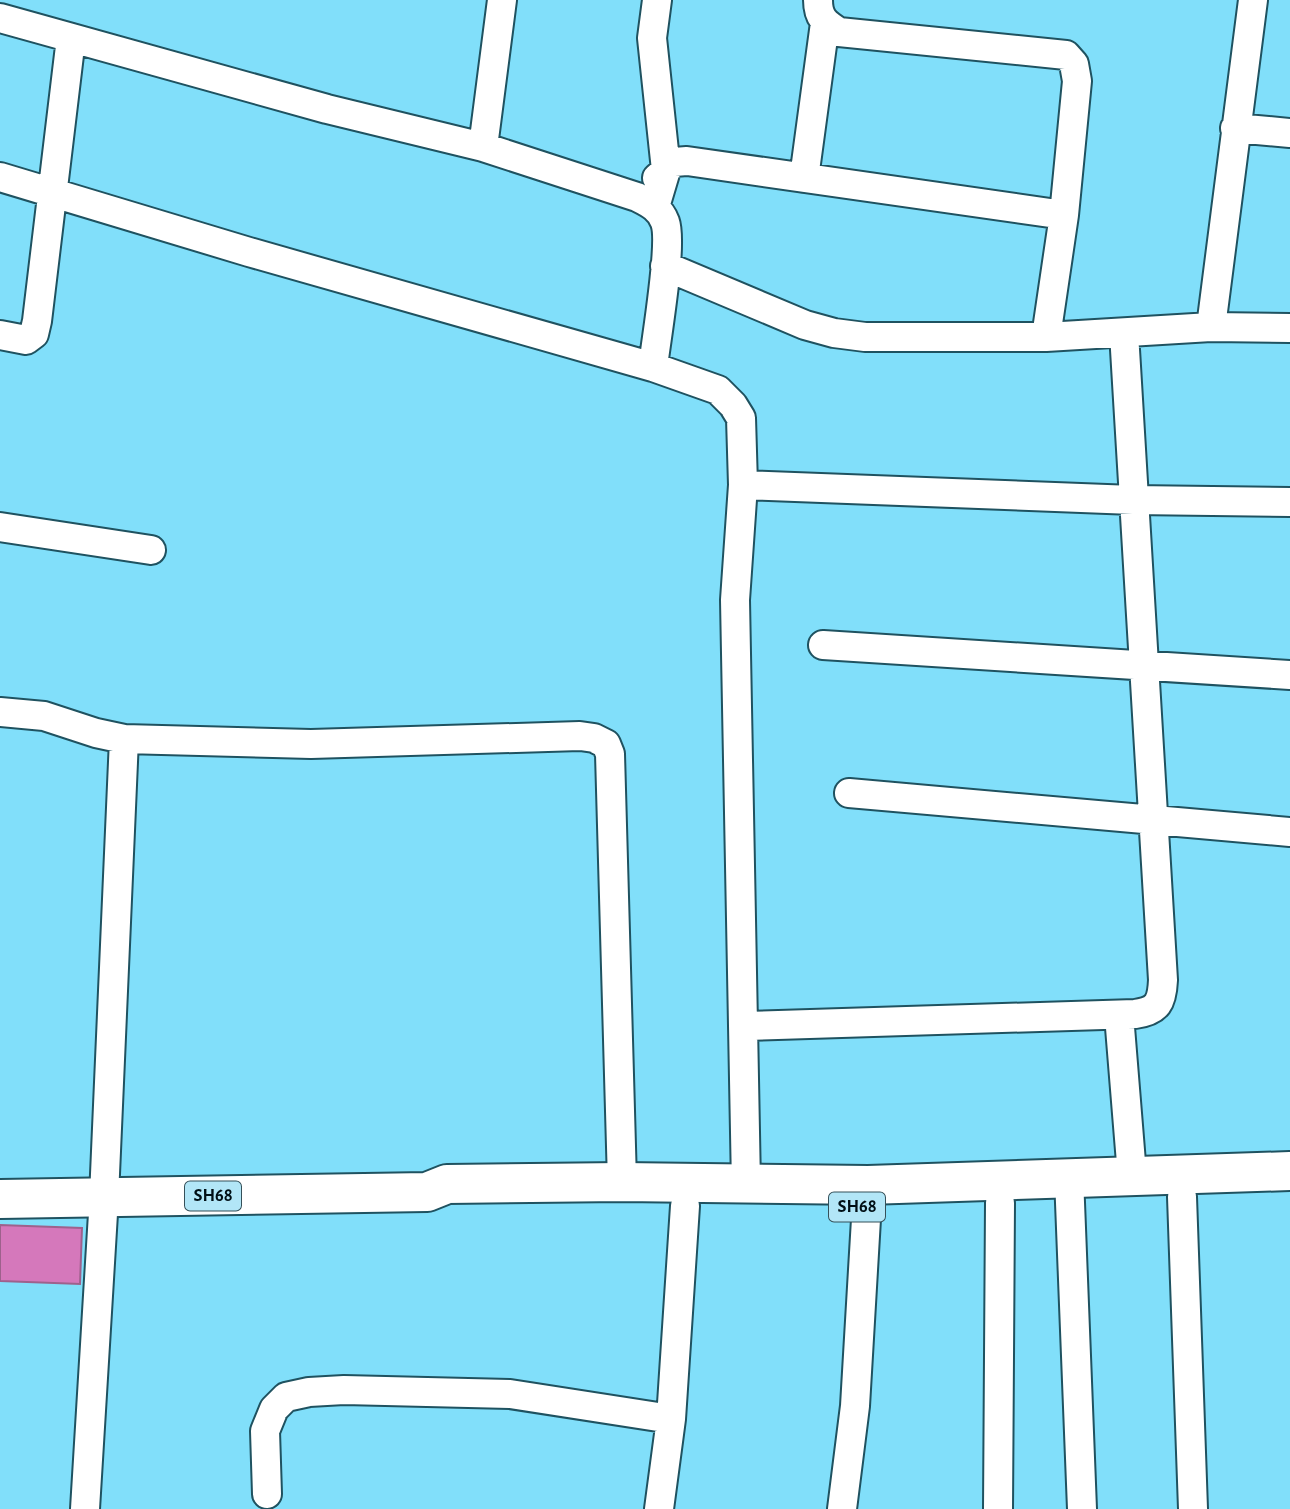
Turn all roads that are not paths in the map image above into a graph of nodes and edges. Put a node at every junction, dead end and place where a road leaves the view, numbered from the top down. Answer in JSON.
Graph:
{"nodes":[{"id":1,"x":502,"y":0,"type":"edge"},
{"id":2,"x":657,"y":0,"type":"edge"},
{"id":3,"x":1253,"y":0,"type":"edge"},
{"id":4,"x":821,"y":12,"type":"edge"},
{"id":5,"x":0,"y":18,"type":"edge"},
{"id":6,"x":71,"y":38,"type":"junction"},
{"id":7,"x":1235,"y":128,"type":"junction"},
{"id":8,"x":1290,"y":133,"type":"edge"},
{"id":9,"x":483,"y":147,"type":"junction"},
{"id":10,"x":666,"y":170,"type":"junction"},
{"id":11,"x":0,"y":177,"type":"edge"},
{"id":12,"x":804,"y":178,"type":"junction"},
{"id":13,"x":54,"y":194,"type":"junction"},
{"id":14,"x":646,"y":202,"type":"junction"},
{"id":15,"x":1064,"y":215,"type":"junction"},
{"id":16,"x":665,"y":266,"type":"junction"},
{"id":17,"x":1211,"y":327,"type":"junction"},
{"id":18,"x":1290,"y":328,"type":"edge"},
{"id":19,"x":1124,"y":333,"type":"junction"},
{"id":20,"x":0,"y":335,"type":"edge"},
{"id":21,"x":1046,"y":337,"type":"junction"},
{"id":22,"x":653,"y":368,"type":"junction"},
{"id":23,"x":743,"y":485,"type":"junction"},
{"id":24,"x":1133,"y":500,"type":"junction"},
{"id":25,"x":1290,"y":502,"type":"edge"},
{"id":26,"x":0,"y":527,"type":"edge"},
{"id":27,"x":151,"y":550,"type":"dead end"},
{"id":28,"x":823,"y":645,"type":"dead end"},
{"id":29,"x":1143,"y":667,"type":"junction"},
{"id":30,"x":1290,"y":675,"type":"edge"},
{"id":31,"x":0,"y":712,"type":"edge"},
{"id":32,"x":124,"y":738,"type":"junction"},
{"id":33,"x":849,"y":793,"type":"dead end"},
{"id":34,"x":1154,"y":821,"type":"junction"},
{"id":35,"x":1290,"y":832,"type":"edge"},
{"id":36,"x":1118,"y":1015,"type":"junction"},
{"id":37,"x":744,"y":1026,"type":"junction"},
{"id":38,"x":1290,"y":1171,"type":"edge"},
{"id":39,"x":1132,"y":1175,"type":"junction"},
{"id":40,"x":622,"y":1182,"type":"junction"},
{"id":41,"x":746,"y":1185,"type":"junction"},
{"id":42,"x":1070,"y":1189,"type":"junction"},
{"id":43,"x":426,"y":1192,"type":"junction"},
{"id":44,"x":1290,"y":1195,"type":"edge"},
{"id":45,"x":868,"y":1196,"type":"junction"},
{"id":46,"x":990,"y":1196,"type":"junction"},
{"id":47,"x":104,"y":1197,"type":"junction"},
{"id":48,"x":1182,"y":1197,"type":"junction"},
{"id":49,"x":0,"y":1199,"type":"edge"},
{"id":50,"x":685,"y":1206,"type":"junction"},
{"id":51,"x":671,"y":1419,"type":"junction"},
{"id":52,"x":267,"y":1494,"type":"dead end"},
{"id":53,"x":85,"y":1509,"type":"edge"},
{"id":54,"x":659,"y":1509,"type":"edge"},
{"id":55,"x":842,"y":1509,"type":"edge"},
{"id":56,"x":998,"y":1509,"type":"edge"},
{"id":57,"x":1082,"y":1509,"type":"edge"},
{"id":58,"x":1193,"y":1509,"type":"edge"}],
"edges":[{"from":1,"to":9,"type":"street"},
{"from":2,"to":10,"type":"street"},
{"from":3,"to":7,"type":"street"},
{"from":4,"to":12,"type":"street"},
{"from":4,"to":15,"type":"street"},
{"from":5,"to":6,"type":"street"},
{"from":6,"to":9,"type":"street"},
{"from":6,"to":13,"type":"street"},
{"from":7,"to":8,"type":"street"},
{"from":7,"to":17,"type":"street"},
{"from":9,"to":14,"type":"street"},
{"from":10,"to":12,"type":"street"},
{"from":10,"to":14,"type":"street"},
{"from":11,"to":13,"type":"street"},
{"from":12,"to":15,"type":"street"},
{"from":13,"to":20,"type":"street"},
{"from":13,"to":22,"type":"street"},
{"from":14,"to":16,"type":"street"},
{"from":15,"to":21,"type":"street"},
{"from":16,"to":21,"type":"street"},
{"from":16,"to":22,"type":"street"},
{"from":17,"to":18,"type":"street"},
{"from":17,"to":19,"type":"street"},
{"from":19,"to":21,"type":"street"},
{"from":19,"to":24,"type":"street"},
{"from":22,"to":23,"type":"street"},
{"from":23,"to":24,"type":"street"},
{"from":23,"to":37,"type":"street"},
{"from":24,"to":25,"type":"street"},
{"from":24,"to":29,"type":"street"},
{"from":26,"to":27,"type":"street"},
{"from":28,"to":29,"type":"street"},
{"from":29,"to":30,"type":"street"},
{"from":29,"to":34,"type":"street"},
{"from":31,"to":32,"type":"street"},
{"from":32,"to":40,"type":"street"},
{"from":32,"to":47,"type":"street"},
{"from":33,"to":34,"type":"street"},
{"from":34,"to":35,"type":"street"},
{"from":34,"to":36,"type":"street"},
{"from":36,"to":37,"type":"street"},
{"from":36,"to":39,"type":"street"},
{"from":37,"to":41,"type":"street"},
{"from":38,"to":39,"type":"main road","number":"SH68"},
{"from":39,"to":42,"type":"main road","number":"SH68"},
{"from":40,"to":41,"type":"main road","number":"SH68"},
{"from":40,"to":43,"type":"main road","number":"SH68"},
{"from":41,"to":45,"type":"main road","number":"SH68"},
{"from":42,"to":46,"type":"main road","number":"SH68"},
{"from":42,"to":48,"type":"main road","number":"SH68"},
{"from":42,"to":57,"type":"street"},
{"from":43,"to":47,"type":"main road","number":"SH68"},
{"from":43,"to":50,"type":"main road","number":"SH68"},
{"from":44,"to":48,"type":"main road","number":"SH68"},
{"from":45,"to":46,"type":"main road","number":"SH68"},
{"from":45,"to":50,"type":"main road","number":"SH68"},
{"from":45,"to":55,"type":"street"},
{"from":46,"to":56,"type":"street"},
{"from":47,"to":49,"type":"main road","number":"SH68"},
{"from":47,"to":53,"type":"street"},
{"from":48,"to":58,"type":"street"},
{"from":50,"to":51,"type":"street"},
{"from":51,"to":52,"type":"street"},
{"from":51,"to":54,"type":"street"}]}
